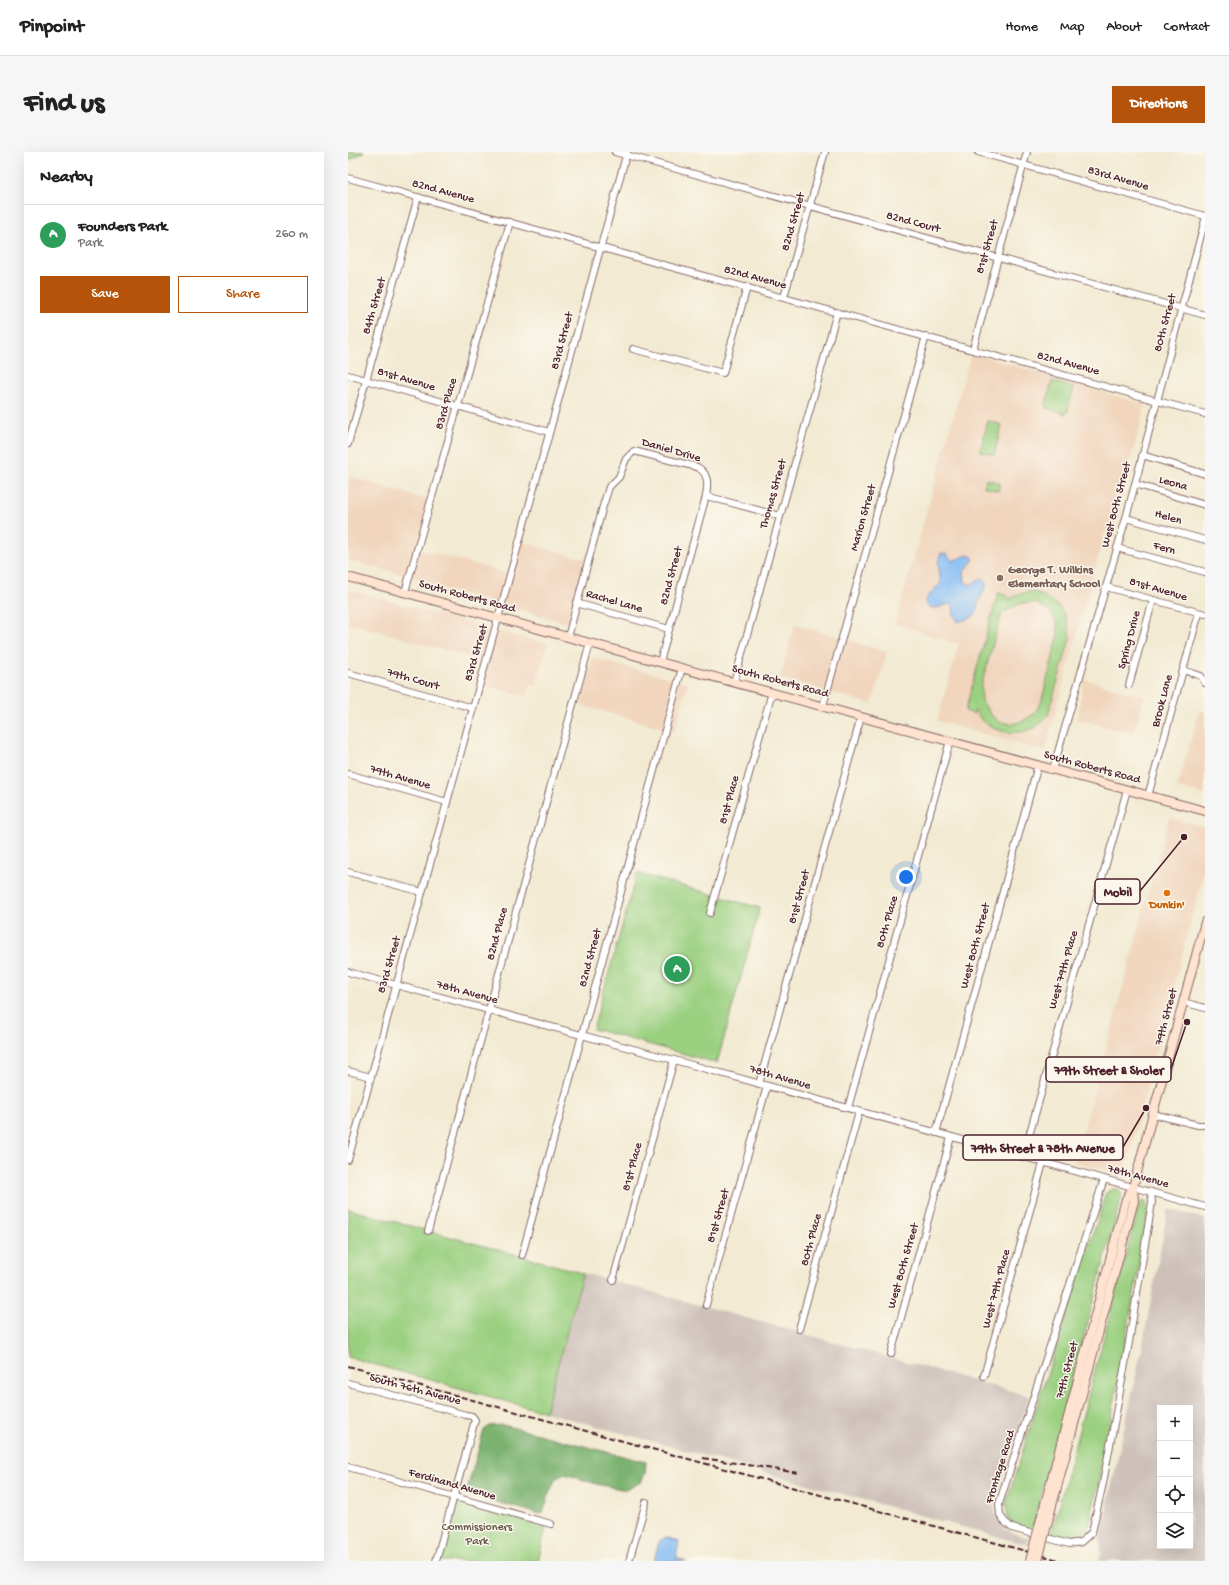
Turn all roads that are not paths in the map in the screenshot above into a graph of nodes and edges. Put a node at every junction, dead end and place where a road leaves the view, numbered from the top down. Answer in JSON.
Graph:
{"nodes":[{"id":1,"x":615,"y":152,"type":"edge"},
{"id":2,"x":825,"y":152,"type":"edge"},
{"id":3,"x":978,"y":152,"type":"edge"},
{"id":4,"x":1027,"y":152,"type":"edge"},
{"id":5,"x":626,"y":154,"type":"edge"},
{"id":6,"x":1024,"y":164,"type":"junction"},
{"id":7,"x":348,"y":178,"type":"edge"},
{"id":8,"x":418,"y":197,"type":"junction"},
{"id":9,"x":810,"y":206,"type":"junction"},
{"id":10,"x":1205,"y":216,"type":"edge"},
{"id":11,"x":1205,"y":220,"type":"edge"},
{"id":12,"x":510,"y":222,"type":"junction"},
{"id":13,"x":601,"y":247,"type":"junction"},
{"id":14,"x":997,"y":258,"type":"junction"},
{"id":15,"x":747,"y":287,"type":"junction"},
{"id":16,"x":784,"y":297,"type":"junction"},
{"id":17,"x":1182,"y":308,"type":"junction"},
{"id":18,"x":836,"y":312,"type":"junction"},
{"id":19,"x":1205,"y":315,"type":"edge"},
{"id":20,"x":926,"y":336,"type":"junction"},
{"id":21,"x":633,"y":349,"type":"dead end"},
{"id":22,"x":973,"y":349,"type":"junction"},
{"id":23,"x":348,"y":375,"type":"edge"},
{"id":24,"x":366,"y":380,"type":"junction"},
{"id":25,"x":1156,"y":400,"type":"junction"},
{"id":26,"x":458,"y":406,"type":"junction"},
{"id":27,"x":1205,"y":414,"type":"edge"},
{"id":28,"x":1148,"y":430,"type":"joint"},
{"id":29,"x":549,"y":432,"type":"junction"},
{"id":30,"x":348,"y":444,"type":"edge"},
{"id":31,"x":1142,"y":456,"type":"junction"},
{"id":32,"x":1205,"y":474,"type":"edge"},
{"id":33,"x":1134,"y":484,"type":"junction"},
{"id":34,"x":706,"y":496,"type":"junction"},
{"id":35,"x":1205,"y":505,"type":"edge"},
{"id":36,"x":780,"y":516,"type":"junction"},
{"id":37,"x":1126,"y":518,"type":"junction"},
{"id":38,"x":1205,"y":540,"type":"edge"},
{"id":39,"x":1117,"y":548,"type":"junction"},
{"id":40,"x":1205,"y":572,"type":"edge"},
{"id":41,"x":348,"y":577,"type":"edge"},
{"id":42,"x":1106,"y":587,"type":"junction"},
{"id":43,"x":405,"y":592,"type":"junction"},
{"id":44,"x":1153,"y":600,"type":"junction"},
{"id":45,"x":576,"y":603,"type":"junction"},
{"id":46,"x":1202,"y":614,"type":"edge"},
{"id":47,"x":498,"y":618,"type":"junction"},
{"id":48,"x":669,"y":629,"type":"junction"},
{"id":49,"x":568,"y":637,"type":"junction"},
{"id":50,"x":590,"y":643,"type":"junction"},
{"id":51,"x":660,"y":662,"type":"junction"},
{"id":52,"x":682,"y":668,"type":"junction"},
{"id":53,"x":1183,"y":670,"type":"junction"},
{"id":54,"x":348,"y":673,"type":"edge"},
{"id":55,"x":734,"y":682,"type":"junction"},
{"id":56,"x":1205,"y":683,"type":"edge"},
{"id":57,"x":1129,"y":686,"type":"dead end"},
{"id":58,"x":772,"y":692,"type":"junction"},
{"id":59,"x":823,"y":706,"type":"junction"},
{"id":60,"x":473,"y":708,"type":"junction"},
{"id":61,"x":861,"y":717,"type":"junction"},
{"id":62,"x":950,"y":741,"type":"junction"},
{"id":63,"x":1038,"y":765,"type":"junction"},
{"id":64,"x":1053,"y":770,"type":"junction"},
{"id":65,"x":348,"y":774,"type":"edge"},
{"id":66,"x":1127,"y":790,"type":"junction"},
{"id":67,"x":1148,"y":796,"type":"junction"},
{"id":68,"x":446,"y":802,"type":"junction"},
{"id":69,"x":1205,"y":811,"type":"edge"},
{"id":70,"x":348,"y":872,"type":"edge"},
{"id":71,"x":422,"y":892,"type":"junction"},
{"id":72,"x":710,"y":913,"type":"dead end"},
{"id":73,"x":1205,"y":922,"type":"edge"},
{"id":74,"x":348,"y":972,"type":"edge"},
{"id":75,"x":396,"y":985,"type":"junction"},
{"id":76,"x":1183,"y":1002,"type":"junction"},
{"id":77,"x":1205,"y":1008,"type":"edge"},
{"id":78,"x":489,"y":1010,"type":"junction"},
{"id":79,"x":581,"y":1036,"type":"junction"},
{"id":80,"x":674,"y":1060,"type":"junction"},
{"id":81,"x":348,"y":1071,"type":"edge"},
{"id":82,"x":371,"y":1077,"type":"junction"},
{"id":83,"x":760,"y":1084,"type":"junction"},
{"id":84,"x":767,"y":1086,"type":"junction"},
{"id":85,"x":848,"y":1108,"type":"junction"},
{"id":86,"x":859,"y":1112,"type":"junction"},
{"id":87,"x":1153,"y":1114,"type":"junction"},
{"id":88,"x":1205,"y":1125,"type":"edge"},
{"id":89,"x":936,"y":1133,"type":"junction"},
{"id":90,"x":951,"y":1137,"type":"junction"},
{"id":91,"x":1023,"y":1157,"type":"junction"},
{"id":92,"x":348,"y":1160,"type":"edge"},
{"id":93,"x":1043,"y":1162,"type":"junction"},
{"id":94,"x":1104,"y":1179,"type":"junction"},
{"id":95,"x":1133,"y":1187,"type":"junction"},
{"id":96,"x":1151,"y":1192,"type":"junction"},
{"id":97,"x":1205,"y":1207,"type":"edge"},
{"id":98,"x":428,"y":1231,"type":"dead end"},
{"id":99,"x":522,"y":1254,"type":"dead end"},
{"id":100,"x":613,"y":1280,"type":"dead end"},
{"id":101,"x":706,"y":1305,"type":"dead end"},
{"id":102,"x":799,"y":1329,"type":"dead end"},
{"id":103,"x":890,"y":1354,"type":"dead end"},
{"id":104,"x":984,"y":1376,"type":"dead end"},
{"id":105,"x":348,"y":1383,"type":"edge"},
{"id":106,"x":348,"y":1467,"type":"edge"},
{"id":107,"x":454,"y":1497,"type":"junction"},
{"id":108,"x":646,"y":1502,"type":"dead end"},
{"id":109,"x":1045,"y":1516,"type":"junction"},
{"id":110,"x":551,"y":1524,"type":"dead end"},
{"id":111,"x":436,"y":1561,"type":"edge"},
{"id":112,"x":629,"y":1561,"type":"edge"},
{"id":113,"x":1030,"y":1561,"type":"edge"},
{"id":114,"x":1038,"y":1561,"type":"edge"}],
"edges":[{"from":1,"to":5,"type":"street","name":"82nd Court"},
{"from":2,"to":9,"type":"street","name":"82nd Street"},
{"from":3,"to":6,"type":"street","name":"83rd Avenue"},
{"from":4,"to":6,"type":"street","name":"81st Street"},
{"from":5,"to":9,"type":"street","name":"82nd Court"},
{"from":5,"to":13,"type":"street","name":"83rd Street"},
{"from":6,"to":10,"type":"street","name":"83rd Avenue"},
{"from":6,"to":14,"type":"street","name":"81st Street"},
{"from":7,"to":8,"type":"street","name":"82nd Avenue"},
{"from":8,"to":12,"type":"street","name":"82nd Avenue"},
{"from":8,"to":24,"type":"street","name":"84th Street"},
{"from":9,"to":14,"type":"street","name":"82nd Court"},
{"from":9,"to":16,"type":"street","name":"82nd Street"},
{"from":11,"to":17,"type":"street","name":"80th Street"},
{"from":12,"to":13,"type":"street","name":"82nd Avenue"},
{"from":12,"to":26,"type":"street","name":"83rd Place"},
{"from":13,"to":15,"type":"street","name":"82nd Avenue"},
{"from":13,"to":29,"type":"street","name":"83rd Street"},
{"from":14,"to":17,"type":"street","name":"82nd Court"},
{"from":14,"to":22,"type":"street","name":"81st Street"},
{"from":15,"to":16,"type":"street","name":"82nd Avenue"},
{"from":15,"to":21,"type":"street"},
{"from":16,"to":18,"type":"street","name":"82nd Avenue"},
{"from":17,"to":19,"type":"street","name":"82nd Court"},
{"from":17,"to":25,"type":"street","name":"80th Street"},
{"from":18,"to":20,"type":"street","name":"82nd Avenue"},
{"from":18,"to":36,"type":"street","name":"Thomas Street"},
{"from":20,"to":22,"type":"street","name":"82nd Avenue"},
{"from":20,"to":59,"type":"street","name":"Marion Street"},
{"from":22,"to":25,"type":"street","name":"82nd Avenue"},
{"from":23,"to":24,"type":"street","name":"81st Avenue"},
{"from":24,"to":26,"type":"street","name":"81st Avenue"},
{"from":24,"to":30,"type":"street","name":"84th Street"},
{"from":25,"to":27,"type":"street","name":"82nd Avenue"},
{"from":25,"to":28,"type":"street","name":"80th Street"},
{"from":26,"to":29,"type":"street","name":"81st Avenue"},
{"from":26,"to":43,"type":"street","name":"83rd Place"},
{"from":28,"to":31,"type":"street","name":"West 80th Street"},
{"from":29,"to":47,"type":"street","name":"83rd Street"},
{"from":31,"to":32,"type":"street"},
{"from":31,"to":33,"type":"street","name":"West 80th Street"},
{"from":33,"to":35,"type":"street","name":"Leona"},
{"from":33,"to":37,"type":"street","name":"West 80th Street"},
{"from":34,"to":36,"type":"street"},
{"from":34,"to":45,"type":"street","name":"Daniel Drive"},
{"from":34,"to":48,"type":"street","name":"82nd Street"},
{"from":36,"to":55,"type":"street","name":"Thomas Street"},
{"from":37,"to":38,"type":"street","name":"Helen"},
{"from":37,"to":39,"type":"street","name":"West 80th Street"},
{"from":39,"to":40,"type":"street","name":"Fern"},
{"from":39,"to":42,"type":"street","name":"West 80th Street"},
{"from":41,"to":43,"type":"street","name":"South Roberts Road"},
{"from":42,"to":44,"type":"street","name":"81st Avenue"},
{"from":42,"to":64,"type":"street","name":"West 80th Street"},
{"from":43,"to":47,"type":"street","name":"South Roberts Road"},
{"from":44,"to":46,"type":"street","name":"81st Avenue"},
{"from":44,"to":57,"type":"street","name":"Spring Drive"},
{"from":45,"to":48,"type":"street","name":"Rachel Lane"},
{"from":45,"to":49,"type":"street","name":"Daniel Drive"},
{"from":46,"to":53,"type":"street","name":"Brook Lane"},
{"from":47,"to":49,"type":"street","name":"South Roberts Road"},
{"from":47,"to":60,"type":"street","name":"83rd Street"},
{"from":48,"to":51,"type":"street","name":"82nd Street"},
{"from":49,"to":50,"type":"street","name":"South Roberts Road"},
{"from":50,"to":51,"type":"street","name":"South Roberts Road"},
{"from":50,"to":78,"type":"street","name":"82nd Place"},
{"from":51,"to":52,"type":"street","name":"South Roberts Road"},
{"from":52,"to":55,"type":"street","name":"South Roberts Road"},
{"from":52,"to":79,"type":"street","name":"82nd Street"},
{"from":53,"to":56,"type":"street"},
{"from":53,"to":67,"type":"street","name":"Brook Lane"},
{"from":54,"to":60,"type":"street","name":"79th Court"},
{"from":55,"to":58,"type":"street","name":"South Roberts Road"},
{"from":58,"to":59,"type":"street","name":"South Roberts Road"},
{"from":58,"to":72,"type":"street","name":"81st Place"},
{"from":59,"to":61,"type":"street","name":"South Roberts Road"},
{"from":60,"to":68,"type":"street","name":"83rd Street"},
{"from":61,"to":62,"type":"street","name":"South Roberts Road"},
{"from":61,"to":83,"type":"street","name":"81st Street"},
{"from":62,"to":63,"type":"street","name":"South Roberts Road"},
{"from":62,"to":85,"type":"street","name":"80th Place"},
{"from":63,"to":64,"type":"street","name":"South Roberts Road"},
{"from":63,"to":89,"type":"street","name":"West 80th Street"},
{"from":64,"to":66,"type":"street","name":"South Roberts Road"},
{"from":65,"to":68,"type":"street","name":"79th Avenue"},
{"from":66,"to":67,"type":"street","name":"South Roberts Road"},
{"from":66,"to":91,"type":"street","name":"West 79th Place"},
{"from":67,"to":69,"type":"street","name":"South Roberts Road"},
{"from":68,"to":71,"type":"street","name":"83rd Street"},
{"from":70,"to":71,"type":"street"},
{"from":71,"to":75,"type":"street","name":"83rd Street"},
{"from":73,"to":76,"type":"street","name":"79th Street"},
{"from":74,"to":75,"type":"street","name":"78th Avenue"},
{"from":75,"to":78,"type":"street","name":"78th Avenue"},
{"from":75,"to":82,"type":"street","name":"83rd Street"},
{"from":76,"to":77,"type":"street"},
{"from":76,"to":87,"type":"street","name":"79th Street"},
{"from":78,"to":79,"type":"street","name":"78th Avenue"},
{"from":78,"to":98,"type":"street","name":"82nd Place"},
{"from":79,"to":80,"type":"street","name":"78th Avenue"},
{"from":79,"to":99,"type":"street","name":"82nd Street"},
{"from":80,"to":83,"type":"street","name":"78th Avenue"},
{"from":80,"to":100,"type":"street","name":"81st Place"},
{"from":81,"to":82,"type":"street"},
{"from":82,"to":92,"type":"street","name":"83rd Street"},
{"from":83,"to":84,"type":"street","name":"78th Avenue"},
{"from":84,"to":85,"type":"street","name":"78th Avenue"},
{"from":84,"to":101,"type":"street","name":"81st Street"},
{"from":85,"to":86,"type":"street","name":"78th Avenue"},
{"from":86,"to":89,"type":"street","name":"78th Avenue"},
{"from":86,"to":102,"type":"street","name":"80th Place"},
{"from":87,"to":88,"type":"street"},
{"from":87,"to":95,"type":"street","name":"79th Street"},
{"from":89,"to":90,"type":"street","name":"78th Avenue"},
{"from":90,"to":91,"type":"street","name":"78th Avenue"},
{"from":90,"to":103,"type":"street","name":"West 80th Street"},
{"from":91,"to":93,"type":"street","name":"78th Avenue"},
{"from":93,"to":94,"type":"street","name":"78th Avenue"},
{"from":93,"to":104,"type":"street","name":"West 79th Place"},
{"from":94,"to":95,"type":"street","name":"78th Avenue"},
{"from":94,"to":96,"type":"street","name":"Frontage Road"},
{"from":95,"to":96,"type":"street","name":"78th Avenue"},
{"from":95,"to":109,"type":"street","name":"79th Street"},
{"from":96,"to":97,"type":"street","name":"78th Avenue"},
{"from":105,"to":107,"type":"street","name":"South 76th Avenue"},
{"from":106,"to":107,"type":"street","name":"Ferdinand Avenue"},
{"from":107,"to":110,"type":"street","name":"Ferdinand Avenue"},
{"from":107,"to":111,"type":"street"},
{"from":108,"to":112,"type":"street"},
{"from":109,"to":113,"type":"street","name":"79th Street","bridge":true},
{"from":109,"to":114,"type":"street","name":"79th Street","bridge":true}]}
